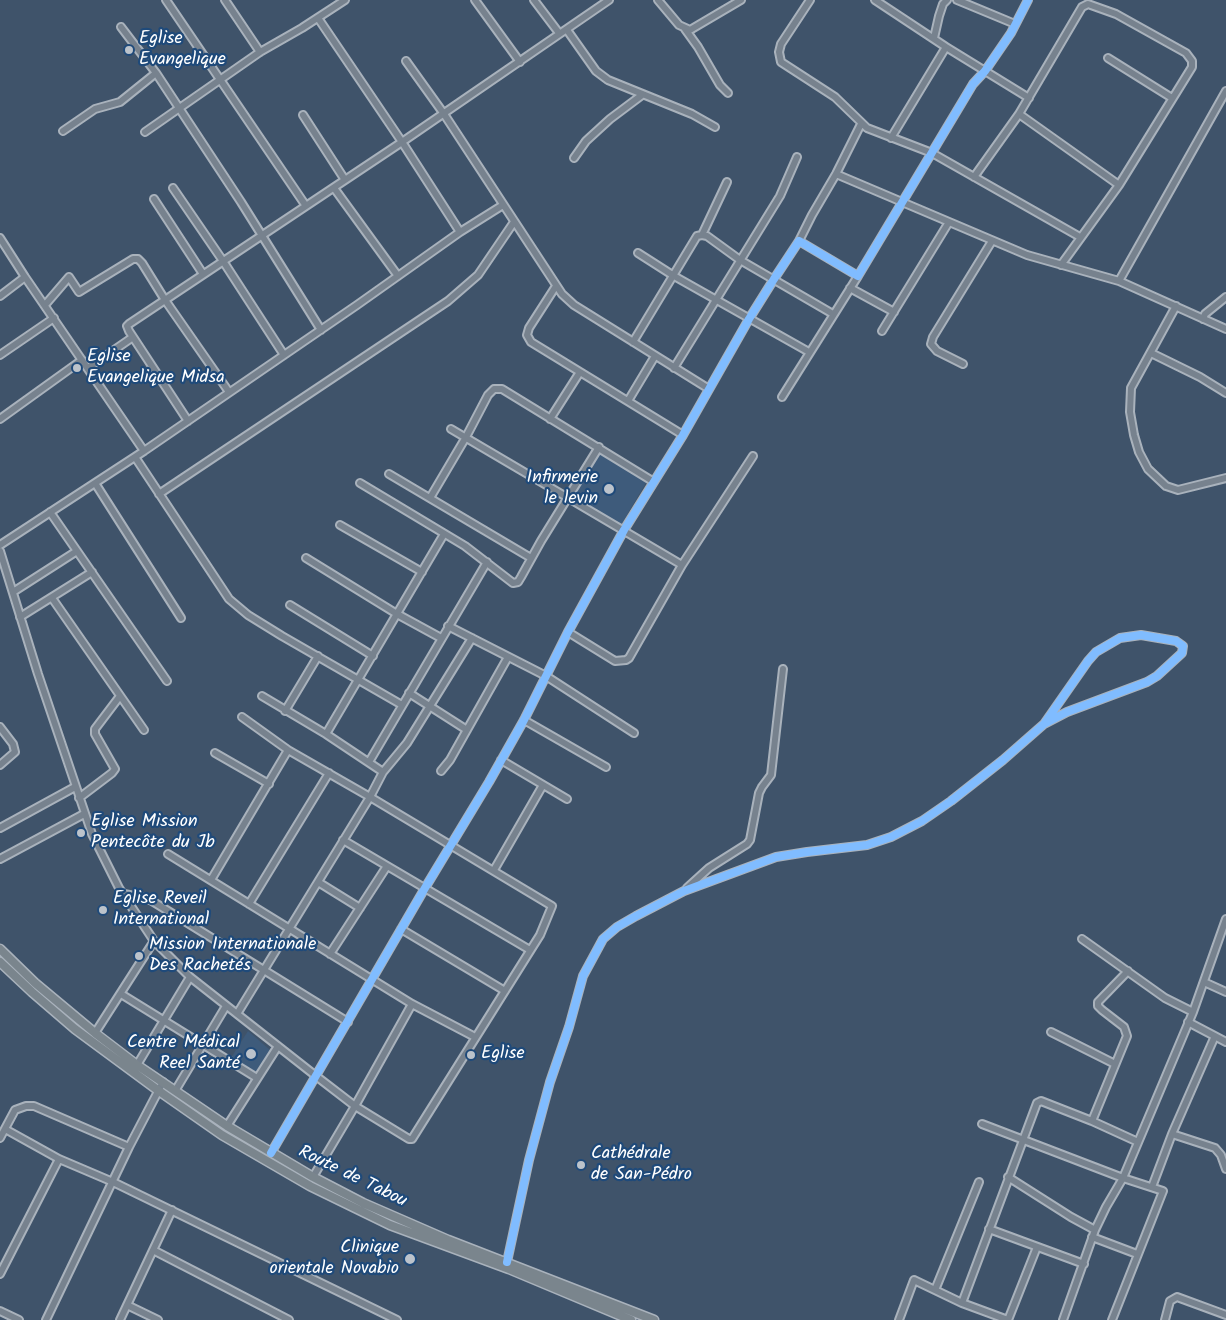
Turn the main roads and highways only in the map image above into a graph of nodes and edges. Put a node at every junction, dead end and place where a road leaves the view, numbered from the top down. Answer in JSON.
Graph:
{"nodes":[{"id":1,"x":0,"y":950,"type":"edge"},
{"id":2,"x":0,"y":962,"type":"edge"},
{"id":3,"x":631,"y":1320,"type":"edge"},
{"id":4,"x":654,"y":1320,"type":"edge"}],
"edges":[{"from":1,"to":4,"type":"main road","name":"Route de Tabou"},
{"from":2,"to":3,"type":"main road","name":"Route de Tabou"}]}
